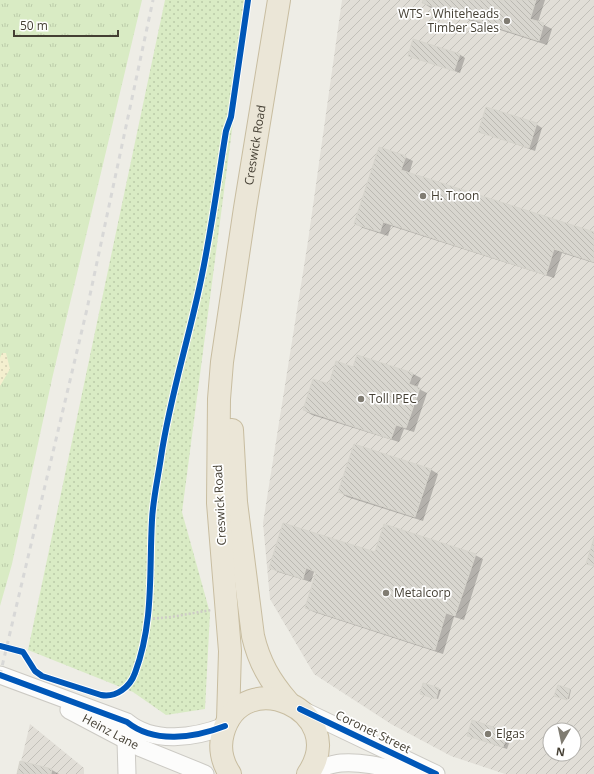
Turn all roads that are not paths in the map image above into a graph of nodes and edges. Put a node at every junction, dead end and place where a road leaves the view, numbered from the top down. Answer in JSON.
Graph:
{"nodes":[{"id":1,"x":279,"y":0,"type":"edge"},
{"id":2,"x":233,"y":290,"type":"junction"},
{"id":3,"x":0,"y":675,"type":"edge"},
{"id":4,"x":294,"y":706,"type":"junction"},
{"id":5,"x":227,"y":723,"type":"junction"},
{"id":6,"x":130,"y":734,"type":"junction"},
{"id":7,"x":310,"y":772,"type":"edge"},
{"id":8,"x":127,"y":774,"type":"edge"},
{"id":9,"x":205,"y":774,"type":"edge"},
{"id":10,"x":230,"y":774,"type":"edge"},
{"id":11,"x":412,"y":774,"type":"edge"},
{"id":12,"x":436,"y":774,"type":"edge"}],
"edges":[{"from":1,"to":2,"type":"highway","name":"Creswick Road"},
{"from":2,"to":4,"type":"highway","name":"Creswick Road"},
{"from":2,"to":5,"type":"highway","name":"Creswick Road"},
{"from":3,"to":6,"type":"street","name":"Heinz Lane"},
{"from":4,"to":5,"type":"highway"},
{"from":4,"to":7,"type":"highway","name":"Creswick Road"},
{"from":4,"to":12,"type":"street","name":"Coronet Street"},
{"from":5,"to":6,"type":"street","name":"Heinz Lane"},
{"from":5,"to":10,"type":"highway","name":"Creswick Road"},
{"from":6,"to":8,"type":"street"},
{"from":6,"to":9,"type":"street","name":"Heinz Lane"},
{"from":7,"to":11,"type":"street","name":"Coronet Street"}]}
